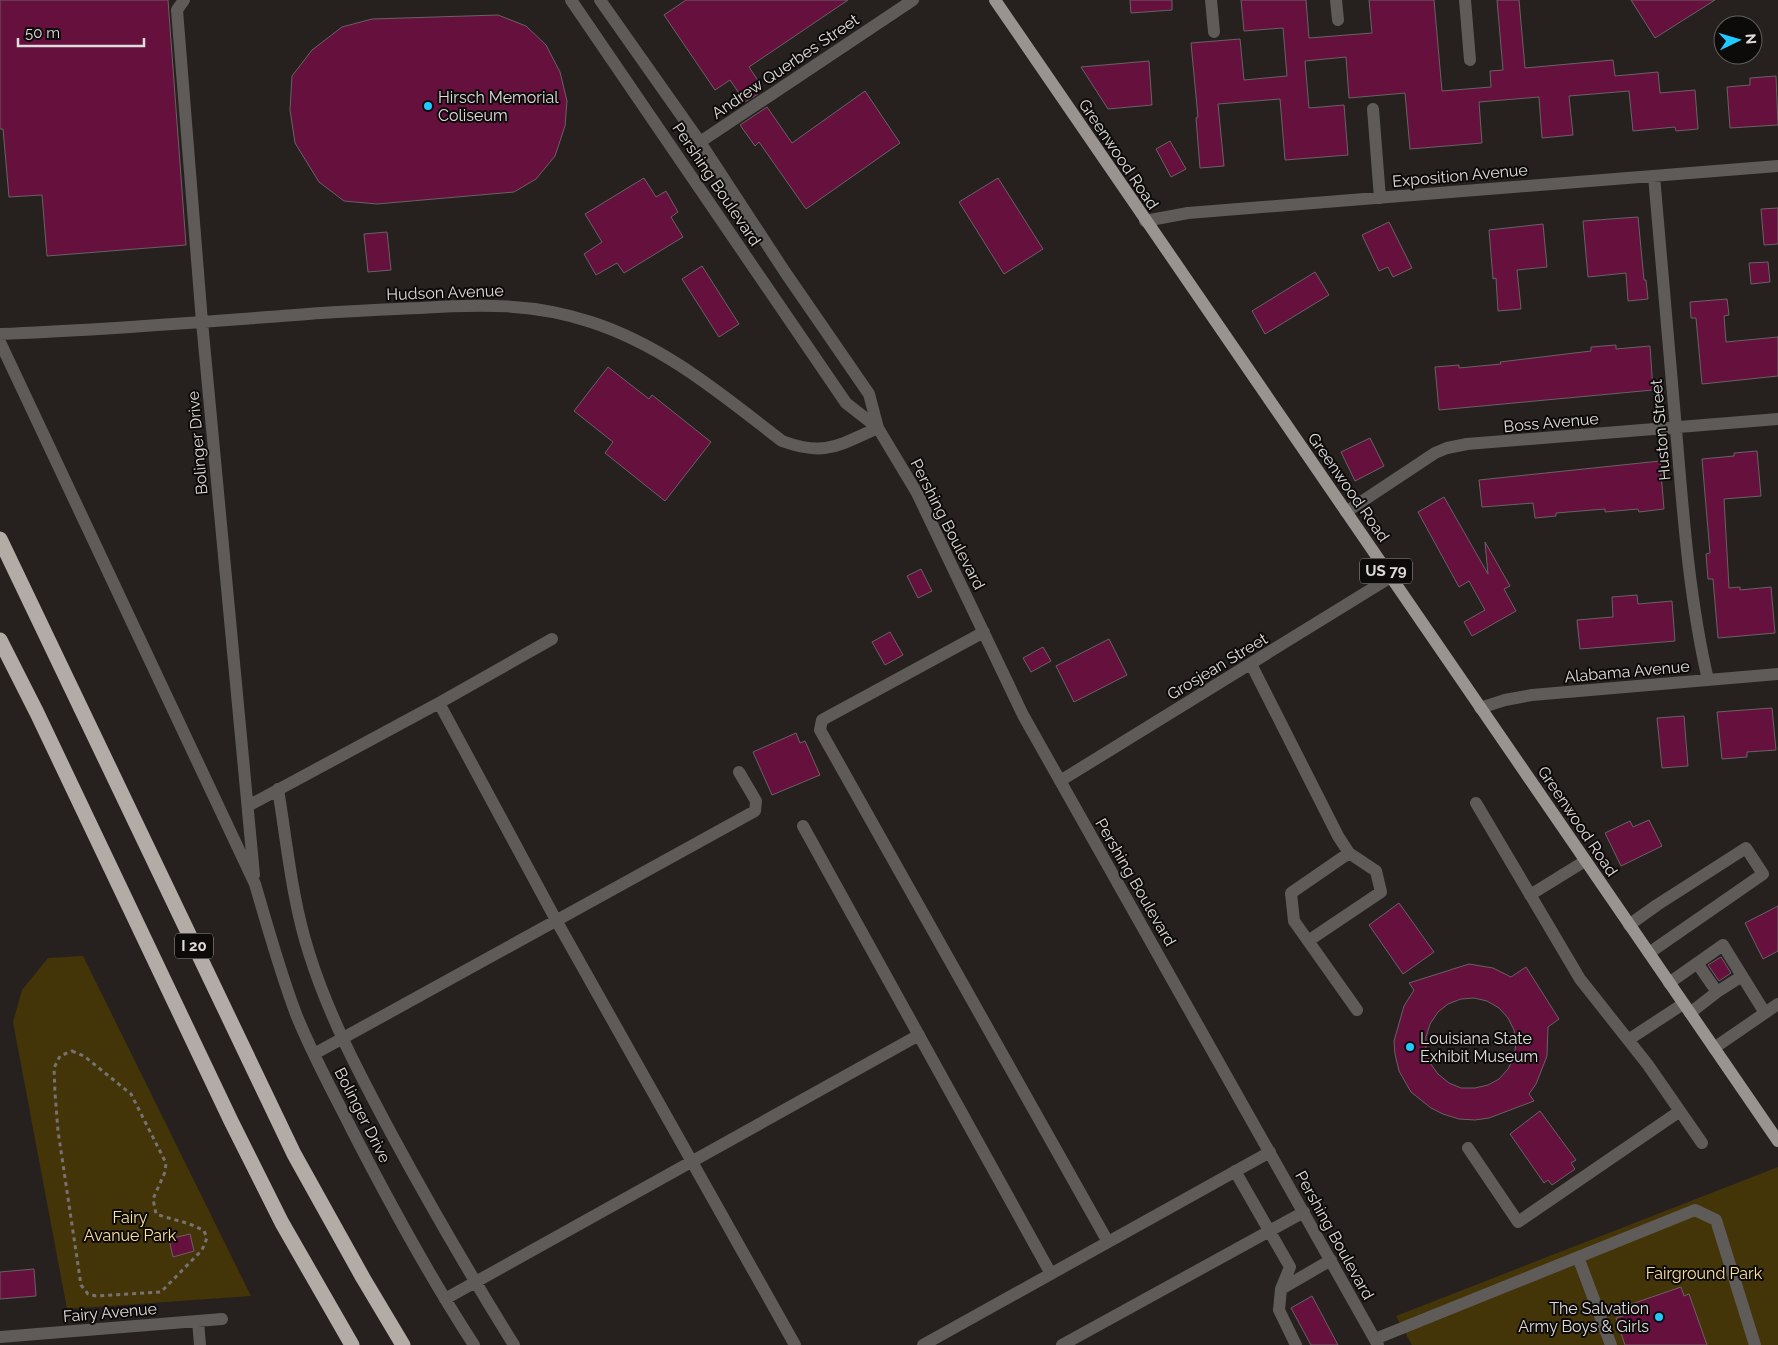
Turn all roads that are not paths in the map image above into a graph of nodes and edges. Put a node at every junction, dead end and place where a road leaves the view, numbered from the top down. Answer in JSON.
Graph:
{"nodes":[{"id":1,"x":184,"y":0,"type":"edge"},
{"id":2,"x":571,"y":0,"type":"edge"},
{"id":3,"x":600,"y":0,"type":"edge"},
{"id":4,"x":913,"y":0,"type":"edge"},
{"id":5,"x":995,"y":0,"type":"edge"},
{"id":6,"x":1212,"y":0,"type":"edge"},
{"id":7,"x":1336,"y":0,"type":"edge"},
{"id":8,"x":1465,"y":0,"type":"edge"},
{"id":9,"x":1338,"y":20,"type":"dead end"},
{"id":10,"x":1214,"y":32,"type":"dead end"},
{"id":11,"x":1470,"y":60,"type":"dead end"},
{"id":12,"x":1373,"y":109,"type":"dead end"},
{"id":13,"x":700,"y":142,"type":"junction"},
{"id":14,"x":1778,"y":166,"type":"edge"},
{"id":15,"x":1654,"y":176,"type":"junction"},
{"id":16,"x":1380,"y":198,"type":"junction"},
{"id":17,"x":1146,"y":221,"type":"junction"},
{"id":18,"x":202,"y":322,"type":"junction"},
{"id":19,"x":0,"y":334,"type":"edge"},
{"id":20,"x":0,"y":342,"type":"edge"},
{"id":21,"x":1778,"y":419,"type":"edge"},
{"id":22,"x":878,"y":428,"type":"junction"},
{"id":23,"x":1676,"y":428,"type":"junction"},
{"id":24,"x":1346,"y":512,"type":"junction"},
{"id":25,"x":0,"y":539,"type":"edge"},
{"id":26,"x":1391,"y":577,"type":"junction"},
{"id":27,"x":984,"y":632,"type":"junction"},
{"id":28,"x":552,"y":639,"type":"dead end"},
{"id":29,"x":0,"y":640,"type":"edge"},
{"id":30,"x":1250,"y":664,"type":"junction"},
{"id":31,"x":1778,"y":674,"type":"edge"},
{"id":32,"x":1708,"y":680,"type":"junction"},
{"id":33,"x":438,"y":703,"type":"junction"},
{"id":34,"x":1480,"y":708,"type":"junction"},
{"id":35,"x":740,"y":772,"type":"dead end"},
{"id":36,"x":1060,"y":781,"type":"junction"},
{"id":37,"x":278,"y":790,"type":"junction"},
{"id":38,"x":1476,"y":804,"type":"dead end"},
{"id":39,"x":248,"y":806,"type":"junction"},
{"id":40,"x":803,"y":826,"type":"dead end"},
{"id":41,"x":1349,"y":853,"type":"junction"},
{"id":42,"x":1586,"y":861,"type":"junction"},
{"id":43,"x":255,"y":884,"type":"junction"},
{"id":44,"x":1530,"y":895,"type":"junction"},
{"id":45,"x":556,"y":920,"type":"junction"},
{"id":46,"x":1629,"y":925,"type":"junction"},
{"id":47,"x":1308,"y":941,"type":"junction"},
{"id":48,"x":1649,"y":953,"type":"junction"},
{"id":49,"x":1697,"y":963,"type":"junction"},
{"id":50,"x":1742,"y":976,"type":"junction"},
{"id":51,"x":1669,"y":983,"type":"junction"},
{"id":52,"x":1716,"y":992,"type":"junction"},
{"id":53,"x":1778,"y":1004,"type":"edge"},
{"id":54,"x":1687,"y":1008,"type":"junction"},
{"id":55,"x":1357,"y":1010,"type":"dead end"},
{"id":56,"x":1765,"y":1013,"type":"junction"},
{"id":57,"x":919,"y":1035,"type":"junction"},
{"id":58,"x":343,"y":1039,"type":"junction"},
{"id":59,"x":1628,"y":1040,"type":"junction"},
{"id":60,"x":1714,"y":1048,"type":"junction"},
{"id":61,"x":314,"y":1054,"type":"junction"},
{"id":62,"x":1680,"y":1111,"type":"junction"},
{"id":63,"x":1778,"y":1142,"type":"edge"},
{"id":64,"x":1702,"y":1143,"type":"dead end"},
{"id":65,"x":1468,"y":1148,"type":"dead end"},
{"id":66,"x":1270,"y":1152,"type":"junction"},
{"id":67,"x":692,"y":1161,"type":"junction"},
{"id":68,"x":1235,"y":1171,"type":"junction"},
{"id":69,"x":1304,"y":1212,"type":"junction"},
{"id":70,"x":1270,"y":1231,"type":"junction"},
{"id":71,"x":1108,"y":1242,"type":"junction"},
{"id":72,"x":1578,"y":1258,"type":"junction"},
{"id":73,"x":1331,"y":1260,"type":"junction"},
{"id":74,"x":1051,"y":1274,"type":"junction"},
{"id":75,"x":476,"y":1281,"type":"junction"},
{"id":76,"x":1281,"y":1290,"type":"junction"},
{"id":77,"x":445,"y":1299,"type":"junction"},
{"id":78,"x":222,"y":1319,"type":"dead end"},
{"id":79,"x":198,"y":1321,"type":"junction"},
{"id":80,"x":0,"y":1337,"type":"edge"},
{"id":81,"x":1376,"y":1342,"type":"edge"},
{"id":82,"x":200,"y":1345,"type":"edge"},
{"id":83,"x":352,"y":1345,"type":"edge"},
{"id":84,"x":403,"y":1345,"type":"edge"},
{"id":85,"x":474,"y":1345,"type":"edge"},
{"id":86,"x":514,"y":1345,"type":"edge"},
{"id":87,"x":795,"y":1345,"type":"edge"},
{"id":88,"x":923,"y":1345,"type":"edge"},
{"id":89,"x":1062,"y":1345,"type":"edge"},
{"id":90,"x":1296,"y":1345,"type":"edge"},
{"id":91,"x":1611,"y":1345,"type":"edge"},
{"id":92,"x":1755,"y":1345,"type":"edge"}],
"edges":[{"from":1,"to":18,"type":"street","name":"Bolinger Drive"},
{"from":2,"to":22,"type":"street","name":"Pershing Boulevard"},
{"from":3,"to":13,"type":"street","name":"Pershing Boulevard"},
{"from":4,"to":13,"type":"street","name":"Andrew Querbes Street"},
{"from":5,"to":17,"type":"main road","name":"Greenwood Road","number":"US 79"},
{"from":6,"to":10,"type":"street"},
{"from":7,"to":9,"type":"street"},
{"from":8,"to":11,"type":"street"},
{"from":12,"to":16,"type":"street"},
{"from":13,"to":22,"type":"street","name":"Pershing Boulevard"},
{"from":14,"to":15,"type":"street","name":"Exposition Avenue"},
{"from":15,"to":16,"type":"street","name":"Exposition Avenue"},
{"from":15,"to":23,"type":"street","name":"Huston Street"},
{"from":16,"to":17,"type":"street","name":"Exposition Avenue"},
{"from":17,"to":24,"type":"main road","name":"Greenwood Road","number":"US 79"},
{"from":18,"to":19,"type":"street","name":"Hudson Avenue"},
{"from":18,"to":22,"type":"street","name":"Hudson Avenue"},
{"from":18,"to":39,"type":"street","name":"Bolinger Drive"},
{"from":20,"to":43,"type":"street","name":"Bolinger Drive"},
{"from":21,"to":23,"type":"street","name":"Boss Avenue"},
{"from":22,"to":27,"type":"street","name":"Pershing Boulevard"},
{"from":23,"to":24,"type":"street","name":"Boss Avenue"},
{"from":23,"to":32,"type":"street","name":"Huston Street"},
{"from":24,"to":26,"type":"main road","name":"Greenwood Road","number":"US 79"},
{"from":25,"to":84,"type":"highway","number":"I 20"},
{"from":26,"to":30,"type":"street","name":"Grosjean Street"},
{"from":26,"to":34,"type":"main road","name":"Greenwood Road","number":"US 79"},
{"from":27,"to":36,"type":"street","name":"Pershing Boulevard"},
{"from":27,"to":71,"type":"street"},
{"from":28,"to":33,"type":"street"},
{"from":29,"to":83,"type":"highway","number":"I 20"},
{"from":30,"to":36,"type":"street","name":"Grosjean Street"},
{"from":30,"to":41,"type":"street"},
{"from":31,"to":32,"type":"street","name":"Alabama Avenue"},
{"from":32,"to":34,"type":"street","name":"Alabama Avenue"},
{"from":33,"to":37,"type":"street"},
{"from":33,"to":45,"type":"street"},
{"from":34,"to":42,"type":"main road","name":"Greenwood Road","number":"US 79"},
{"from":35,"to":45,"type":"street"},
{"from":36,"to":66,"type":"street","name":"Pershing Boulevard"},
{"from":37,"to":39,"type":"street"},
{"from":37,"to":58,"type":"street"},
{"from":38,"to":44,"type":"street"},
{"from":39,"to":43,"type":"street","name":"Bolinger Drive"},
{"from":40,"to":57,"type":"street"},
{"from":41,"to":47,"type":"street"},
{"from":41,"to":47,"type":"street"},
{"from":42,"to":44,"type":"street"},
{"from":42,"to":46,"type":"main road","name":"Greenwood Road","number":"US 79"},
{"from":43,"to":61,"type":"street","name":"Bolinger Drive"},
{"from":44,"to":59,"type":"street"},
{"from":45,"to":58,"type":"street"},
{"from":45,"to":67,"type":"street"},
{"from":46,"to":48,"type":"main road","name":"Greenwood Road","number":"US 79"},
{"from":46,"to":48,"type":"street"},
{"from":47,"to":55,"type":"street"},
{"from":48,"to":51,"type":"main road","name":"Greenwood Road","number":"US 79"},
{"from":49,"to":50,"type":"street"},
{"from":49,"to":51,"type":"street"},
{"from":49,"to":52,"type":"street"},
{"from":50,"to":52,"type":"street"},
{"from":50,"to":56,"type":"street"},
{"from":51,"to":54,"type":"main road","name":"Greenwood Road","number":"US 79"},
{"from":52,"to":54,"type":"street"},
{"from":53,"to":56,"type":"street"},
{"from":54,"to":59,"type":"street"},
{"from":54,"to":60,"type":"main road","name":"Greenwood Road","number":"US 79"},
{"from":56,"to":60,"type":"street"},
{"from":57,"to":67,"type":"street"},
{"from":57,"to":74,"type":"street"},
{"from":58,"to":61,"type":"street"},
{"from":58,"to":75,"type":"street"},
{"from":59,"to":62,"type":"street"},
{"from":60,"to":63,"type":"main road","name":"Greenwood Road","number":"US 79"},
{"from":61,"to":77,"type":"street","name":"Bolinger Drive"},
{"from":62,"to":64,"type":"street"},
{"from":62,"to":65,"type":"street"},
{"from":66,"to":68,"type":"street"},
{"from":66,"to":69,"type":"street","name":"Pershing Boulevard"},
{"from":67,"to":75,"type":"street"},
{"from":67,"to":87,"type":"street"},
{"from":68,"to":70,"type":"street"},
{"from":68,"to":71,"type":"street"},
{"from":69,"to":70,"type":"street"},
{"from":69,"to":73,"type":"street","name":"Pershing Boulevard"},
{"from":70,"to":76,"type":"street"},
{"from":70,"to":89,"type":"street"},
{"from":71,"to":74,"type":"street"},
{"from":72,"to":81,"type":"street"},
{"from":72,"to":91,"type":"street"},
{"from":72,"to":92,"type":"street"},
{"from":73,"to":76,"type":"street"},
{"from":73,"to":81,"type":"street","name":"Pershing Boulevard"},
{"from":74,"to":88,"type":"street"},
{"from":75,"to":77,"type":"street"},
{"from":75,"to":86,"type":"street"},
{"from":76,"to":90,"type":"street"},
{"from":77,"to":85,"type":"street","name":"Bolinger Drive"},
{"from":78,"to":79,"type":"street","name":"Fairy Avenue"},
{"from":79,"to":80,"type":"street","name":"Fairy Avenue"},
{"from":79,"to":82,"type":"street"}]}
